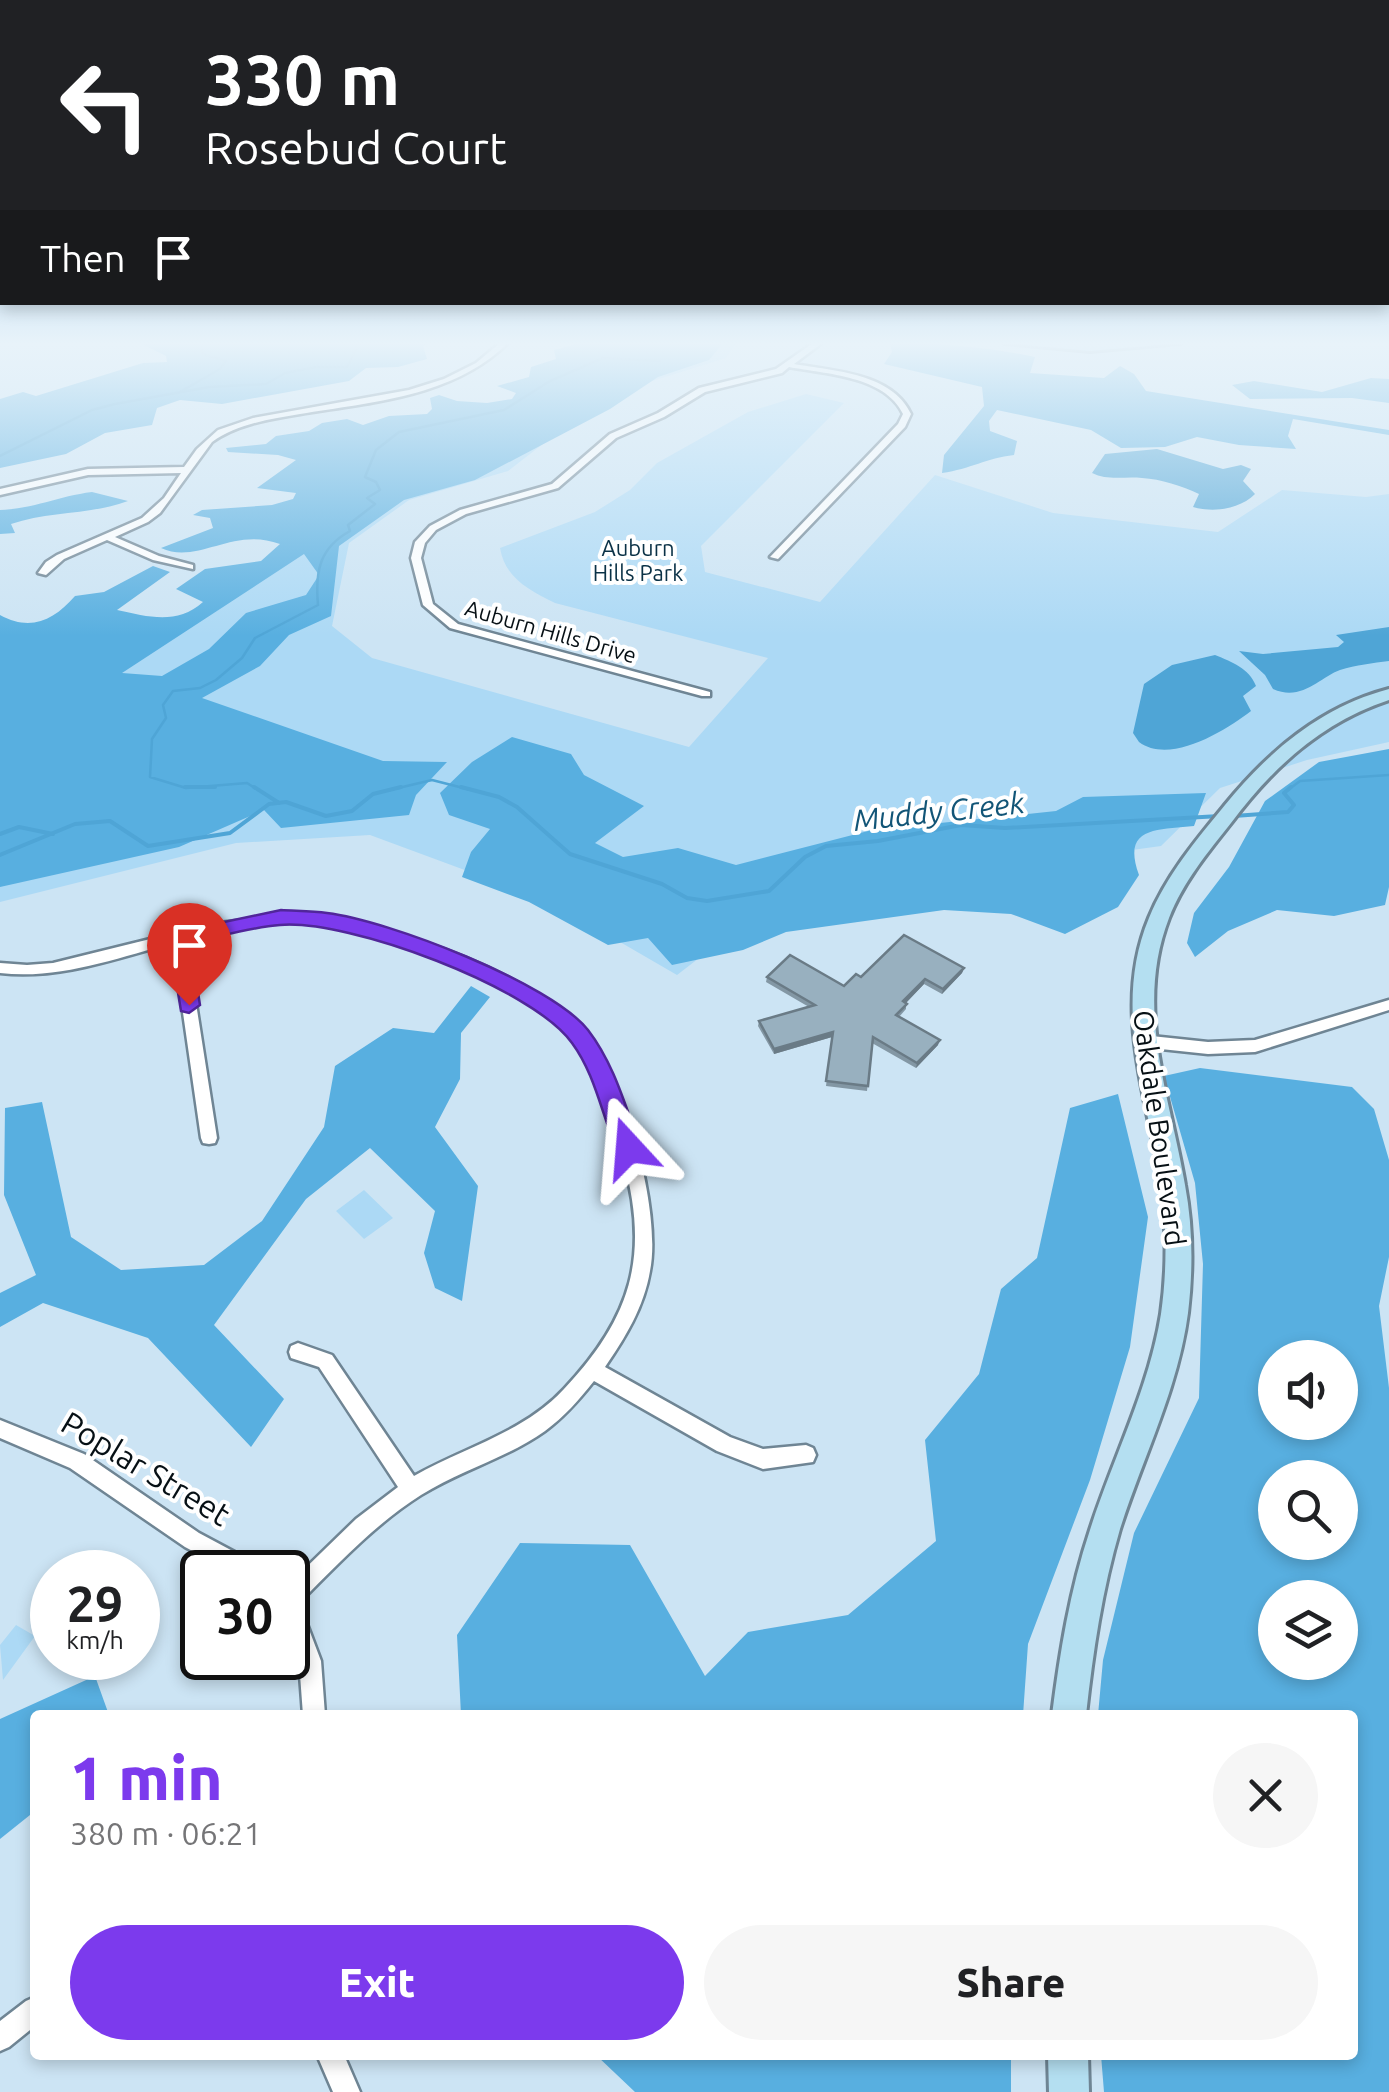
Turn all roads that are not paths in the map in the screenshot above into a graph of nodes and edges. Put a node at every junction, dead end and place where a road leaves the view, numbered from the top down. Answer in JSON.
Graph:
{"nodes":[{"id":1,"x":209,"y":441,"type":"edge"},
{"id":2,"x":605,"y":441,"type":"edge"},
{"id":3,"x":887,"y":441,"type":"edge"},
{"id":4,"x":188,"y":470,"type":"junction"},
{"id":5,"x":0,"y":492,"type":"edge"},
{"id":6,"x":110,"y":538,"type":"junction"},
{"id":7,"x":775,"y":557,"type":"dead end"},
{"id":8,"x":190,"y":567,"type":"dead end"},
{"id":9,"x":43,"y":572,"type":"dead end"},
{"id":10,"x":706,"y":694,"type":"dead end"},
{"id":11,"x":1389,"y":694,"type":"edge"},
{"id":12,"x":179,"y":938,"type":"junction"},
{"id":13,"x":0,"y":968,"type":"edge"},
{"id":14,"x":1389,"y":1005,"type":"edge"},
{"id":15,"x":1142,"y":1040,"type":"junction"},
{"id":16,"x":208,"y":1138,"type":"dead end"},
{"id":17,"x":298,"y":1352,"type":"dead end"},
{"id":18,"x":592,"y":1370,"type":"junction"},
{"id":19,"x":0,"y":1429,"type":"edge"},
{"id":20,"x":806,"y":1456,"type":"dead end"},
{"id":21,"x":411,"y":1489,"type":"junction"},
{"id":22,"x":211,"y":1550,"type":"edge"},
{"id":23,"x":310,"y":1580,"type":"edge"},
{"id":24,"x":310,"y":1660,"type":"edge"},
{"id":25,"x":314,"y":1710,"type":"edge"},
{"id":26,"x":1070,"y":1710,"type":"edge"},
{"id":27,"x":30,"y":2014,"type":"edge"},
{"id":28,"x":0,"y":2038,"type":"edge"},
{"id":29,"x":332,"y":2060,"type":"edge"},
{"id":30,"x":1068,"y":2060,"type":"edge"},
{"id":31,"x":347,"y":2092,"type":"edge"},
{"id":32,"x":1069,"y":2092,"type":"edge"}],
"edges":[{"from":1,"to":4,"type":"street"},
{"from":2,"to":10,"type":"street","name":"Auburn Hills Drive"},
{"from":3,"to":7,"type":"street"},
{"from":4,"to":5,"type":"street"},
{"from":4,"to":6,"type":"street"},
{"from":6,"to":8,"type":"street"},
{"from":6,"to":9,"type":"street"},
{"from":11,"to":15,"type":"main road","name":"Oakdale Boulevard"},
{"from":12,"to":13,"type":"street"},
{"from":12,"to":16,"type":"street"},
{"from":12,"to":18,"type":"street"},
{"from":14,"to":15,"type":"street"},
{"from":15,"to":26,"type":"main road","name":"Oakdale Boulevard"},
{"from":17,"to":21,"type":"street"},
{"from":18,"to":20,"type":"street"},
{"from":18,"to":21,"type":"street"},
{"from":19,"to":22,"type":"street","name":"Poplar Street"},
{"from":21,"to":23,"type":"street"},
{"from":24,"to":25,"type":"street"},
{"from":27,"to":28,"type":"street"},
{"from":29,"to":31,"type":"street"},
{"from":30,"to":32,"type":"main road"}]}
